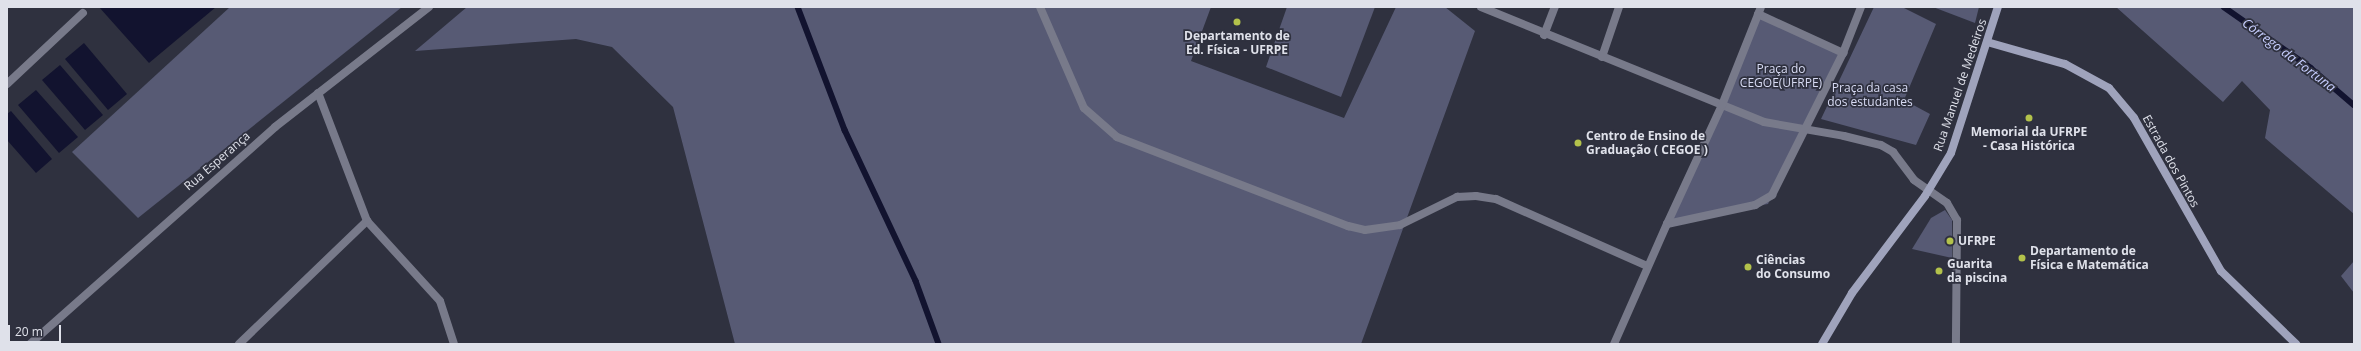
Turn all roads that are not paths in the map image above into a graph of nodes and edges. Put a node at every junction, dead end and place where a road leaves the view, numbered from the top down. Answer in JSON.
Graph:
{"nodes":[{"id":1,"x":429,"y":7,"type":"edge"},
{"id":2,"x":1040,"y":7,"type":"edge"},
{"id":3,"x":1481,"y":7,"type":"edge"},
{"id":4,"x":1555,"y":7,"type":"edge"},
{"id":5,"x":1619,"y":7,"type":"edge"},
{"id":6,"x":1860,"y":7,"type":"edge"},
{"id":7,"x":1998,"y":7,"type":"edge"},
{"id":8,"x":1759,"y":11,"type":"edge"},
{"id":9,"x":83,"y":13,"type":"dead end"},
{"id":10,"x":1544,"y":35,"type":"junction"},
{"id":11,"x":1987,"y":42,"type":"junction"},
{"id":12,"x":1843,"y":53,"type":"junction"},
{"id":13,"x":1602,"y":57,"type":"junction"},
{"id":14,"x":7,"y":84,"type":"edge"},
{"id":15,"x":318,"y":93,"type":"junction"},
{"id":16,"x":1722,"y":105,"type":"junction"},
{"id":17,"x":1807,"y":129,"type":"junction"},
{"id":18,"x":1929,"y":190,"type":"junction"},
{"id":19,"x":367,"y":221,"type":"junction"},
{"id":20,"x":1667,"y":224,"type":"junction"},
{"id":21,"x":1647,"y":266,"type":"junction"},
{"id":22,"x":30,"y":344,"type":"edge"},
{"id":23,"x":239,"y":344,"type":"edge"},
{"id":24,"x":454,"y":344,"type":"edge"},
{"id":25,"x":1614,"y":344,"type":"edge"},
{"id":26,"x":1822,"y":344,"type":"edge"},
{"id":27,"x":1956,"y":344,"type":"edge"},
{"id":28,"x":2296,"y":344,"type":"edge"}],
"edges":[{"from":1,"to":15,"type":"lane","name":"Rua Esperança"},
{"from":2,"to":21,"type":"lane"},
{"from":3,"to":10,"type":"lane"},
{"from":4,"to":10,"type":"lane"},
{"from":5,"to":13,"type":"lane"},
{"from":6,"to":12,"type":"lane"},
{"from":7,"to":11,"type":"street","name":"Rua Manuel de Medeiros"},
{"from":8,"to":12,"type":"lane"},
{"from":8,"to":16,"type":"lane"},
{"from":9,"to":14,"type":"lane"},
{"from":10,"to":13,"type":"lane"},
{"from":11,"to":18,"type":"street","name":"Rua Manuel de Medeiros"},
{"from":11,"to":28,"type":"street","name":"Estrada dos Pintos"},
{"from":12,"to":17,"type":"lane"},
{"from":13,"to":16,"type":"lane"},
{"from":15,"to":19,"type":"lane"},
{"from":15,"to":22,"type":"lane","name":"Rua Esperança"},
{"from":16,"to":17,"type":"lane"},
{"from":16,"to":20,"type":"lane"},
{"from":17,"to":18,"type":"lane"},
{"from":17,"to":20,"type":"lane"},
{"from":18,"to":26,"type":"street","name":"Rua Manuel de Medeiros"},
{"from":18,"to":27,"type":"lane"},
{"from":19,"to":23,"type":"lane"},
{"from":19,"to":24,"type":"lane"},
{"from":20,"to":21,"type":"lane"},
{"from":21,"to":25,"type":"lane"}]}
